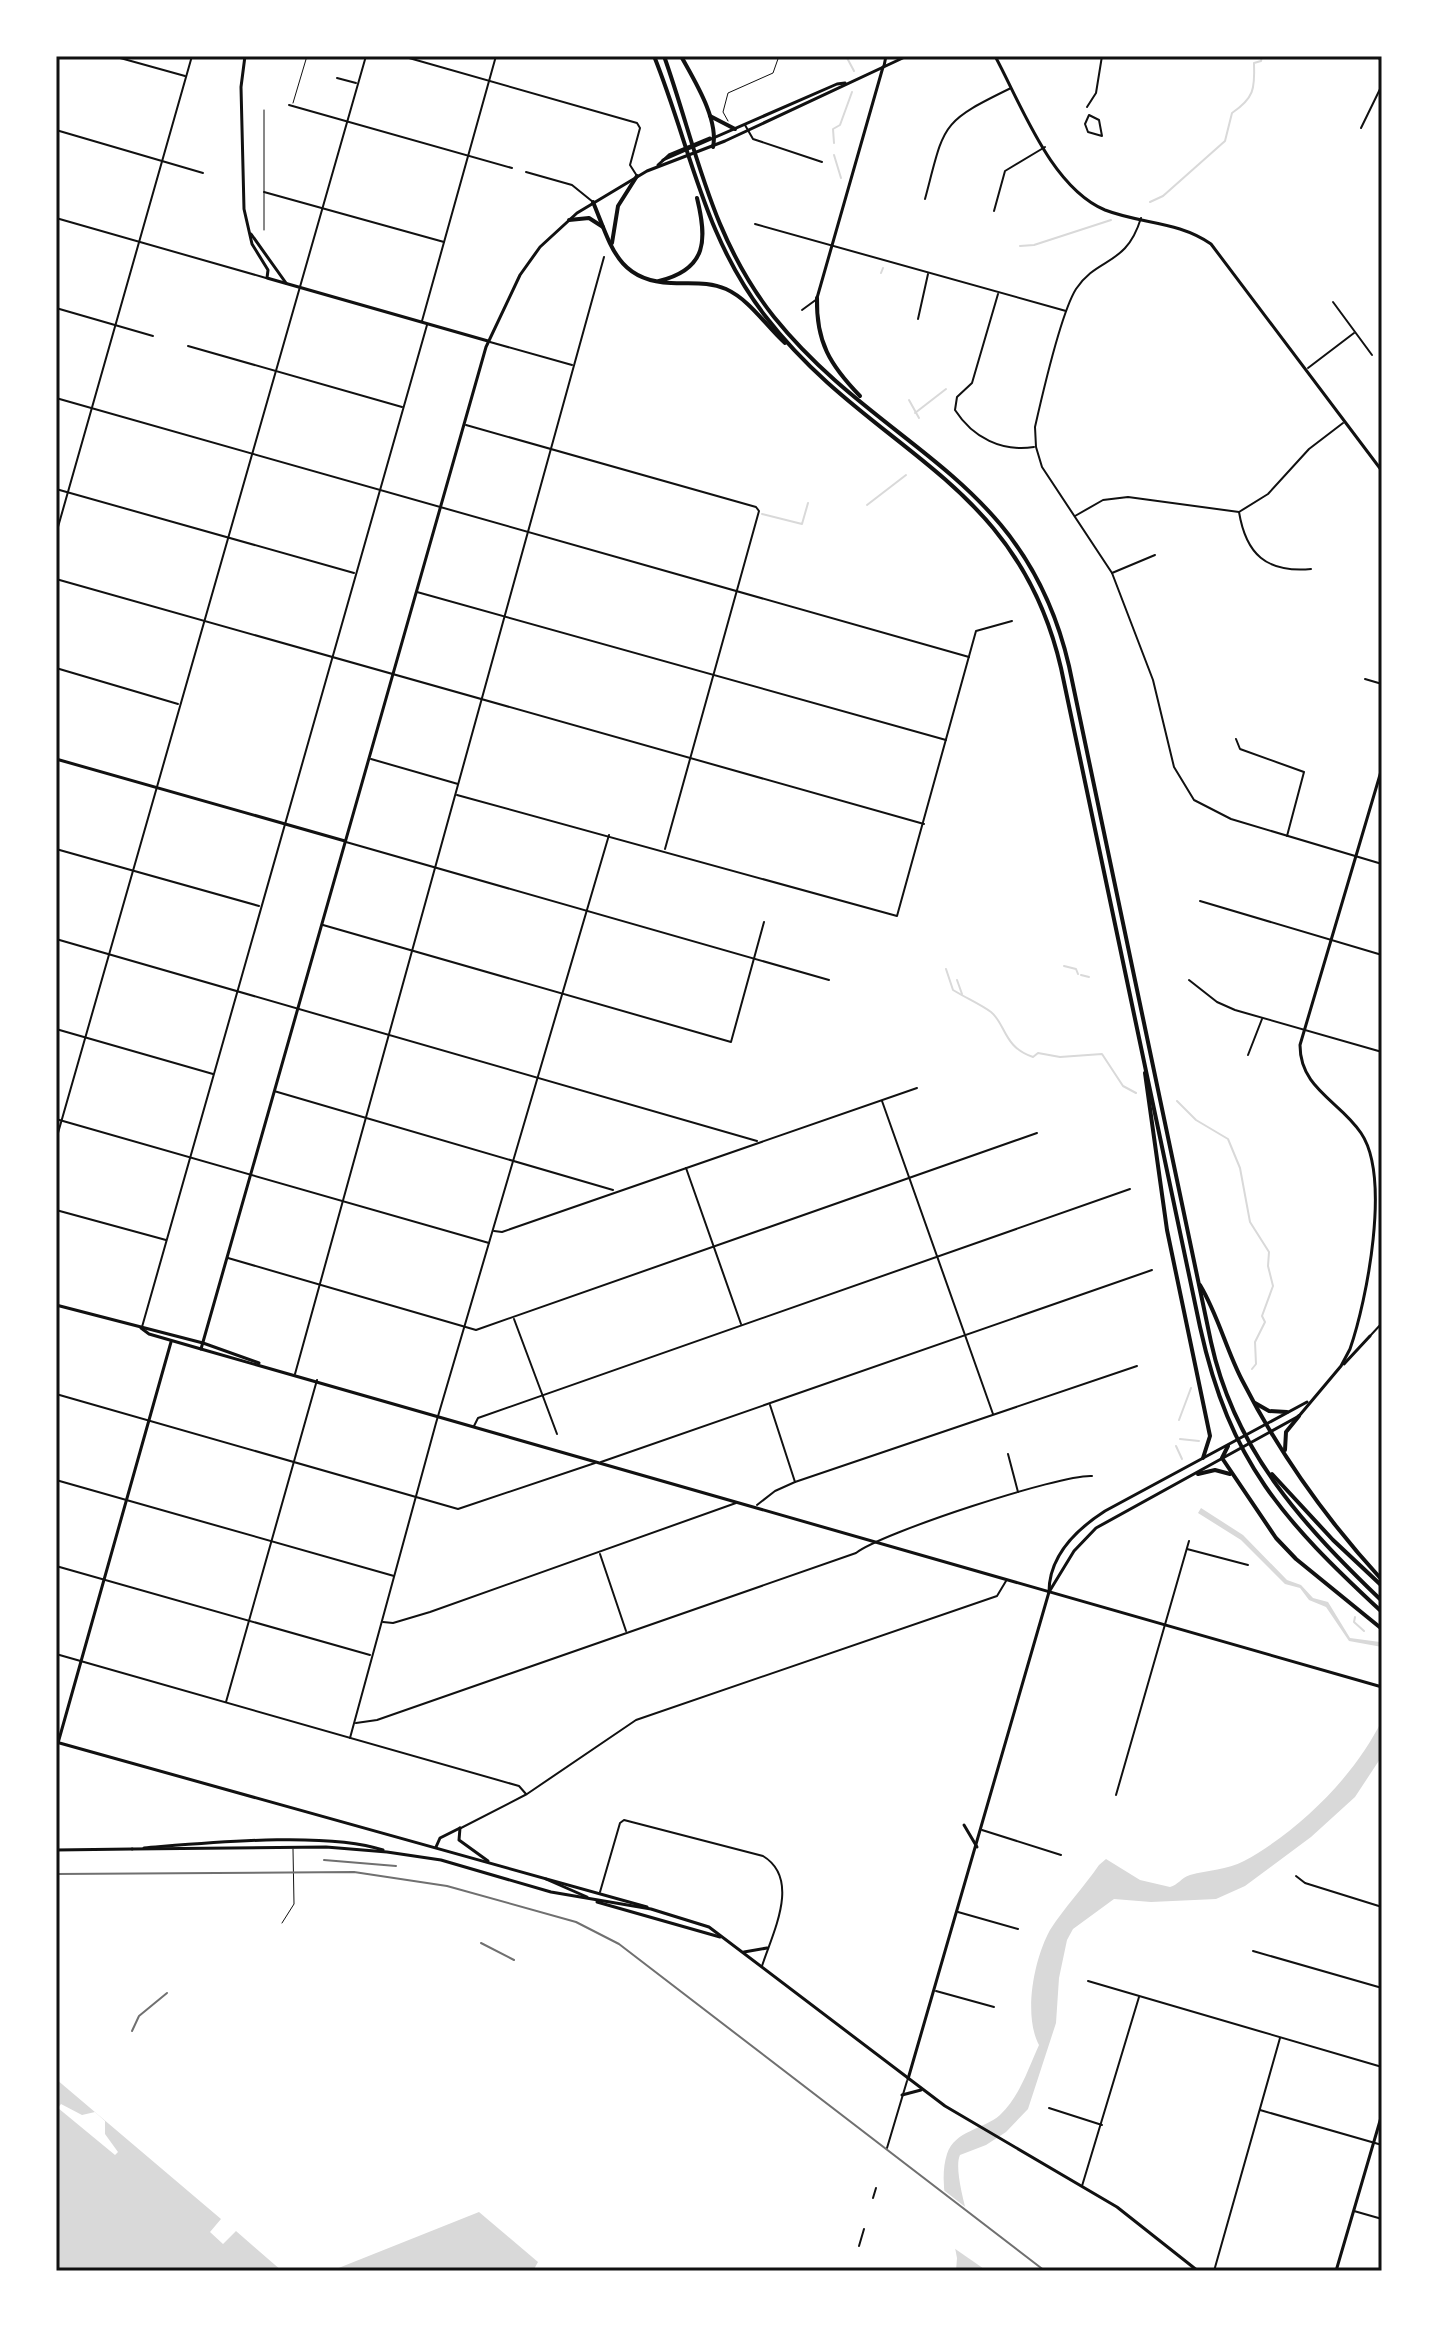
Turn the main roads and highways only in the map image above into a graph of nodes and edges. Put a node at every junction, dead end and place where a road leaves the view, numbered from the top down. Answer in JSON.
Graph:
{"nodes":[{"id":1,"x":245,"y":56,"type":"edge"},
{"id":2,"x":654,"y":56,"type":"edge"},
{"id":3,"x":664,"y":56,"type":"edge"},
{"id":4,"x":681,"y":56,"type":"edge"},
{"id":5,"x":886,"y":56,"type":"edge"},
{"id":6,"x":907,"y":56,"type":"edge"},
{"id":7,"x":995,"y":56,"type":"edge"},
{"id":8,"x":884,"y":66,"type":"junction"},
{"id":9,"x":845,"y":83,"type":"junction"},
{"id":10,"x":708,"y":114,"type":"junction"},
{"id":11,"x":735,"y":129,"type":"junction"},
{"id":12,"x":714,"y":137,"type":"junction"},
{"id":13,"x":713,"y":147,"type":"junction"},
{"id":14,"x":658,"y":166,"type":"junction"},
{"id":15,"x":691,"y":172,"type":"junction"},
{"id":16,"x":637,"y":176,"type":"junction"},
{"id":17,"x":593,"y":202,"type":"junction"},
{"id":18,"x":569,"y":220,"type":"junction"},
{"id":19,"x":604,"y":227,"type":"junction"},
{"id":20,"x":249,"y":231,"type":"junction"},
{"id":21,"x":612,"y":246,"type":"junction"},
{"id":22,"x":658,"y":281,"type":"junction"},
{"id":23,"x":287,"y":284,"type":"junction"},
{"id":24,"x":817,"y":298,"type":"joint"},
{"id":25,"x":488,"y":341,"type":"junction"},
{"id":26,"x":808,"y":364,"type":"junction"},
{"id":27,"x":872,"y":410,"type":"junction"},
{"id":28,"x":1382,"y":471,"type":"edge"},
{"id":29,"x":56,"y":759,"type":"edge"},
{"id":30,"x":1382,"y":768,"type":"edge"},
{"id":31,"x":1381,"y":774,"type":"edge"},
{"id":32,"x":345,"y":841,"type":"junction"},
{"id":33,"x":1145,"y":1062,"type":"junction"},
{"id":34,"x":1198,"y":1281,"type":"junction"},
{"id":35,"x":56,"y":1305,"type":"edge"},
{"id":36,"x":141,"y":1328,"type":"junction"},
{"id":37,"x":162,"y":1332,"type":"junction"},
{"id":38,"x":1370,"y":1336,"type":"road end"},
{"id":39,"x":187,"y":1338,"type":"junction"},
{"id":40,"x":171,"y":1342,"type":"junction"},
{"id":41,"x":203,"y":1343,"type":"junction"},
{"id":42,"x":201,"y":1349,"type":"junction"},
{"id":43,"x":260,"y":1364,"type":"junction"},
{"id":44,"x":1341,"y":1366,"type":"junction"},
{"id":45,"x":1254,"y":1401,"type":"junction"},
{"id":46,"x":1309,"y":1402,"type":"junction"},
{"id":47,"x":1287,"y":1412,"type":"junction"},
{"id":48,"x":1299,"y":1416,"type":"junction"},
{"id":49,"x":1266,"y":1425,"type":"junction"},
{"id":50,"x":1270,"y":1432,"type":"junction"},
{"id":51,"x":1228,"y":1446,"type":"junction"},
{"id":52,"x":1287,"y":1456,"type":"junction"},
{"id":53,"x":1203,"y":1458,"type":"junction"},
{"id":54,"x":1222,"y":1458,"type":"junction"},
{"id":55,"x":1262,"y":1463,"type":"junction"},
{"id":56,"x":1198,"y":1474,"type":"junction"},
{"id":57,"x":1232,"y":1476,"type":"junction"},
{"id":58,"x":1382,"y":1583,"type":"edge"},
{"id":59,"x":1049,"y":1592,"type":"junction"},
{"id":60,"x":1382,"y":1601,"type":"edge"},
{"id":61,"x":1382,"y":1612,"type":"edge"},
{"id":62,"x":1382,"y":1629,"type":"edge"},
{"id":63,"x":1381,"y":1686,"type":"edge"},
{"id":64,"x":57,"y":1742,"type":"edge"},
{"id":65,"x":964,"y":1825,"type":"dead end"},
{"id":66,"x":436,"y":1847,"type":"junction"},
{"id":67,"x":977,"y":1847,"type":"junction"},
{"id":68,"x":132,"y":1849,"type":"junction"},
{"id":69,"x":56,"y":1850,"type":"edge"},
{"id":70,"x":387,"y":1852,"type":"junction"},
{"id":71,"x":490,"y":1862,"type":"junction"},
{"id":72,"x":543,"y":1877,"type":"junction"},
{"id":73,"x":594,"y":1901,"type":"junction"},
{"id":74,"x":651,"y":1909,"type":"junction"},
{"id":75,"x":721,"y":1937,"type":"junction"},
{"id":76,"x":767,"y":1948,"type":"road end"},
{"id":77,"x":744,"y":1952,"type":"junction"},
{"id":78,"x":908,"y":2079,"type":"junction"},
{"id":79,"x":922,"y":2089,"type":"junction"},
{"id":80,"x":902,"y":2095,"type":"road end"},
{"id":81,"x":1382,"y":2114,"type":"edge"},
{"id":82,"x":1198,"y":2271,"type":"edge"},
{"id":83,"x":1336,"y":2271,"type":"edge"}],
"edges":[{"from":1,"to":20,"type":"main road"},
{"from":2,"to":15,"type":"highway"},
{"from":3,"to":27,"type":"highway"},
{"from":4,"to":10,"type":"highway"},
{"from":5,"to":8,"type":"main road"},
{"from":6,"to":8,"type":"main road"},
{"from":7,"to":28,"type":"main road"},
{"from":8,"to":9,"type":"main road"},
{"from":8,"to":24,"type":"main road"},
{"from":9,"to":11,"type":"main road"},
{"from":9,"to":13,"type":"main road"},
{"from":10,"to":11,"type":"highway"},
{"from":10,"to":12,"type":"highway"},
{"from":11,"to":12,"type":"main road"},
{"from":12,"to":13,"type":"highway"},
{"from":12,"to":14,"type":"main road"},
{"from":13,"to":14,"type":"main road"},
{"from":14,"to":16,"type":"main road"},
{"from":15,"to":22,"type":"highway"},
{"from":15,"to":26,"type":"highway"},
{"from":16,"to":17,"type":"main road"},
{"from":16,"to":21,"type":"highway"},
{"from":17,"to":18,"type":"main road"},
{"from":17,"to":19,"type":"highway"},
{"from":18,"to":19,"type":"highway"},
{"from":18,"to":25,"type":"main road"},
{"from":19,"to":21,"type":"highway"},
{"from":20,"to":23,"type":"main road"},
{"from":20,"to":23,"type":"main road"},
{"from":21,"to":22,"type":"highway"},
{"from":22,"to":26,"type":"highway"},
{"from":23,"to":25,"type":"main road"},
{"from":24,"to":27,"type":"highway"},
{"from":25,"to":32,"type":"main road"},
{"from":26,"to":33,"type":"highway"},
{"from":27,"to":34,"type":"highway"},
{"from":29,"to":32,"type":"main road"},
{"from":30,"to":31,"type":"main road"},
{"from":31,"to":44,"type":"main road"},
{"from":32,"to":41,"type":"main road"},
{"from":33,"to":53,"type":"highway"},
{"from":33,"to":61,"type":"highway"},
{"from":34,"to":45,"type":"highway"},
{"from":34,"to":55,"type":"highway"},
{"from":35,"to":36,"type":"main road"},
{"from":36,"to":37,"type":"main road"},
{"from":36,"to":40,"type":"main road"},
{"from":37,"to":39,"type":"main road"},
{"from":37,"to":40,"type":"main road"},
{"from":38,"to":44,"type":"main road"},
{"from":39,"to":40,"type":"main road"},
{"from":39,"to":41,"type":"main road"},
{"from":40,"to":42,"type":"main road"},
{"from":40,"to":64,"type":"main road"},
{"from":41,"to":42,"type":"main road"},
{"from":41,"to":43,"type":"main road"},
{"from":42,"to":43,"type":"main road"},
{"from":43,"to":59,"type":"main road"},
{"from":44,"to":46,"type":"main road"},
{"from":45,"to":47,"type":"highway"},
{"from":45,"to":49,"type":"highway"},
{"from":46,"to":47,"type":"main road"},
{"from":46,"to":48,"type":"main road"},
{"from":47,"to":49,"type":"main road"},
{"from":48,"to":50,"type":"main road"},
{"from":48,"to":52,"type":"highway"},
{"from":49,"to":50,"type":"highway"},
{"from":49,"to":51,"type":"main road"},
{"from":50,"to":52,"type":"highway"},
{"from":50,"to":54,"type":"main road"},
{"from":51,"to":53,"type":"main road"},
{"from":51,"to":54,"type":"highway"},
{"from":52,"to":58,"type":"highway"},
{"from":53,"to":59,"type":"main road"},
{"from":54,"to":56,"type":"main road"},
{"from":54,"to":57,"type":"highway"},
{"from":55,"to":58,"type":"highway"},
{"from":55,"to":60,"type":"highway"},
{"from":56,"to":57,"type":"highway"},
{"from":56,"to":59,"type":"main road"},
{"from":57,"to":62,"type":"highway"},
{"from":59,"to":63,"type":"main road"},
{"from":59,"to":67,"type":"main road"},
{"from":64,"to":66,"type":"main road"},
{"from":65,"to":67,"type":"main road"},
{"from":66,"to":71,"type":"main road"},
{"from":66,"to":71,"type":"main road"},
{"from":67,"to":78,"type":"main road"},
{"from":68,"to":69,"type":"main road"},
{"from":68,"to":70,"type":"main road"},
{"from":68,"to":70,"type":"main road"},
{"from":70,"to":73,"type":"main road"},
{"from":71,"to":72,"type":"main road"},
{"from":72,"to":73,"type":"main road"},
{"from":72,"to":74,"type":"main road"},
{"from":73,"to":74,"type":"main road"},
{"from":73,"to":75,"type":"main road"},
{"from":74,"to":75,"type":"main road"},
{"from":75,"to":77,"type":"main road"},
{"from":76,"to":77,"type":"main road"},
{"from":77,"to":78,"type":"main road"},
{"from":78,"to":79,"type":"main road"},
{"from":79,"to":80,"type":"main road"},
{"from":79,"to":82,"type":"main road"},
{"from":81,"to":83,"type":"main road"}]}
